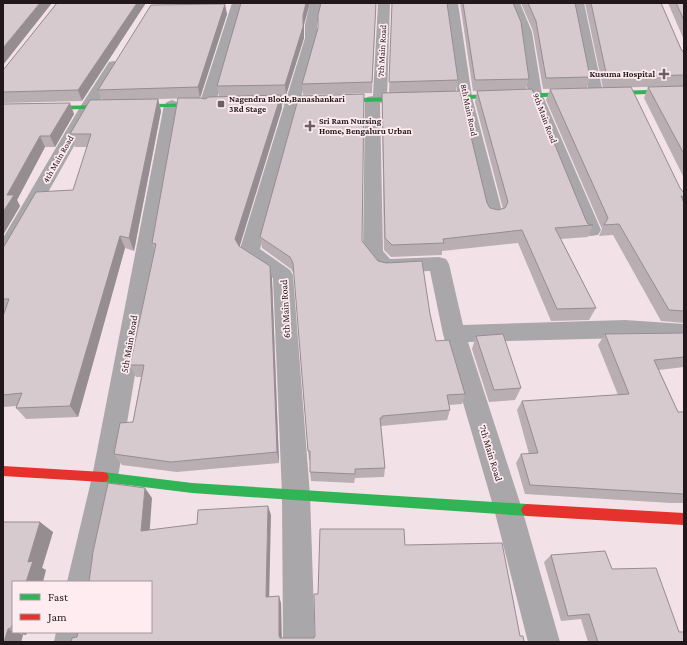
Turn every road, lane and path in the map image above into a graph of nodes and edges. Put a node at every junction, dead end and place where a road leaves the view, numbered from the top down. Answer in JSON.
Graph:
{"nodes":[{"id":1,"x":316,"y":3,"type":"edge"},
{"id":2,"x":384,"y":3,"type":"edge"},
{"id":3,"x":452,"y":3,"type":"edge"},
{"id":4,"x":514,"y":3,"type":"edge"},
{"id":5,"x":578,"y":3,"type":"edge"},
{"id":6,"x":237,"y":6,"type":"edge"},
{"id":7,"x":220,"y":8,"type":"edge"},
{"id":8,"x":121,"y":54,"type":"edge"},
{"id":9,"x":684,"y":91,"type":"edge"},
{"id":10,"x":596,"y":92,"type":"junction"},
{"id":11,"x":535,"y":94,"type":"junction"},
{"id":12,"x":465,"y":96,"type":"junction"},
{"id":13,"x":376,"y":99,"type":"junction"},
{"id":14,"x":292,"y":102,"type":"junction"},
{"id":15,"x":211,"y":104,"type":"joint"},
{"id":16,"x":245,"y":104,"type":"edge"},
{"id":17,"x":172,"y":105,"type":"junction"},
{"id":18,"x":88,"y":107,"type":"junction"},
{"id":19,"x":3,"y":109,"type":"edge"},
{"id":20,"x":494,"y":215,"type":"edge"},
{"id":21,"x":591,"y":230,"type":"edge"},
{"id":22,"x":3,"y":255,"type":"edge"},
{"id":23,"x":684,"y":333,"type":"edge"},
{"id":24,"x":454,"y":334,"type":"junction"},
{"id":25,"x":3,"y":471,"type":"edge"},
{"id":26,"x":105,"y":477,"type":"junction"},
{"id":27,"x":296,"y":495,"type":"junction"},
{"id":28,"x":508,"y":509,"type":"junction"},
{"id":29,"x":684,"y":519,"type":"edge"},
{"id":30,"x":82,"y":581,"type":"edge"},
{"id":31,"x":299,"y":642,"type":"edge"},
{"id":32,"x":544,"y":642,"type":"edge"}],
"edges":[{"from":1,"to":14,"type":"street","name":"6th Main Road"},
{"from":2,"to":13,"type":"street","name":"7th Main Road"},
{"from":3,"to":12,"type":"street","name":"8th Main Road"},
{"from":4,"to":11,"type":"street","name":"9th Main Road"},
{"from":5,"to":10,"type":"street"},
{"from":6,"to":7,"type":"street"},
{"from":6,"to":15,"type":"street"},
{"from":8,"to":18,"type":"street","name":"4th Main Road"},
{"from":9,"to":10,"type":"main road"},
{"from":10,"to":11,"type":"main road"},
{"from":11,"to":12,"type":"main road"},
{"from":11,"to":21,"type":"street","name":"9th Main Road"},
{"from":12,"to":13,"type":"main road"},
{"from":12,"to":20,"type":"street","name":"8th Main Road"},
{"from":13,"to":14,"type":"main road"},
{"from":13,"to":24,"type":"street","name":"7th Main Road"},
{"from":14,"to":16,"type":"main road"},
{"from":14,"to":27,"type":"street","name":"6th Main Road"},
{"from":15,"to":17,"type":"main road"},
{"from":17,"to":18,"type":"main road"},
{"from":17,"to":26,"type":"street","name":"5th Main Road"},
{"from":18,"to":19,"type":"main road"},
{"from":18,"to":22,"type":"street","name":"4th Main Road"},
{"from":23,"to":24,"type":"street"},
{"from":24,"to":28,"type":"street","name":"7th Main Road"},
{"from":25,"to":26,"type":"main road"},
{"from":26,"to":27,"type":"main road"},
{"from":26,"to":30,"type":"street","name":"5th Main Road"},
{"from":27,"to":28,"type":"main road"},
{"from":27,"to":31,"type":"street","name":"6th Main Road"},
{"from":28,"to":29,"type":"main road"},
{"from":28,"to":32,"type":"street","name":"7th Main Road"}]}
